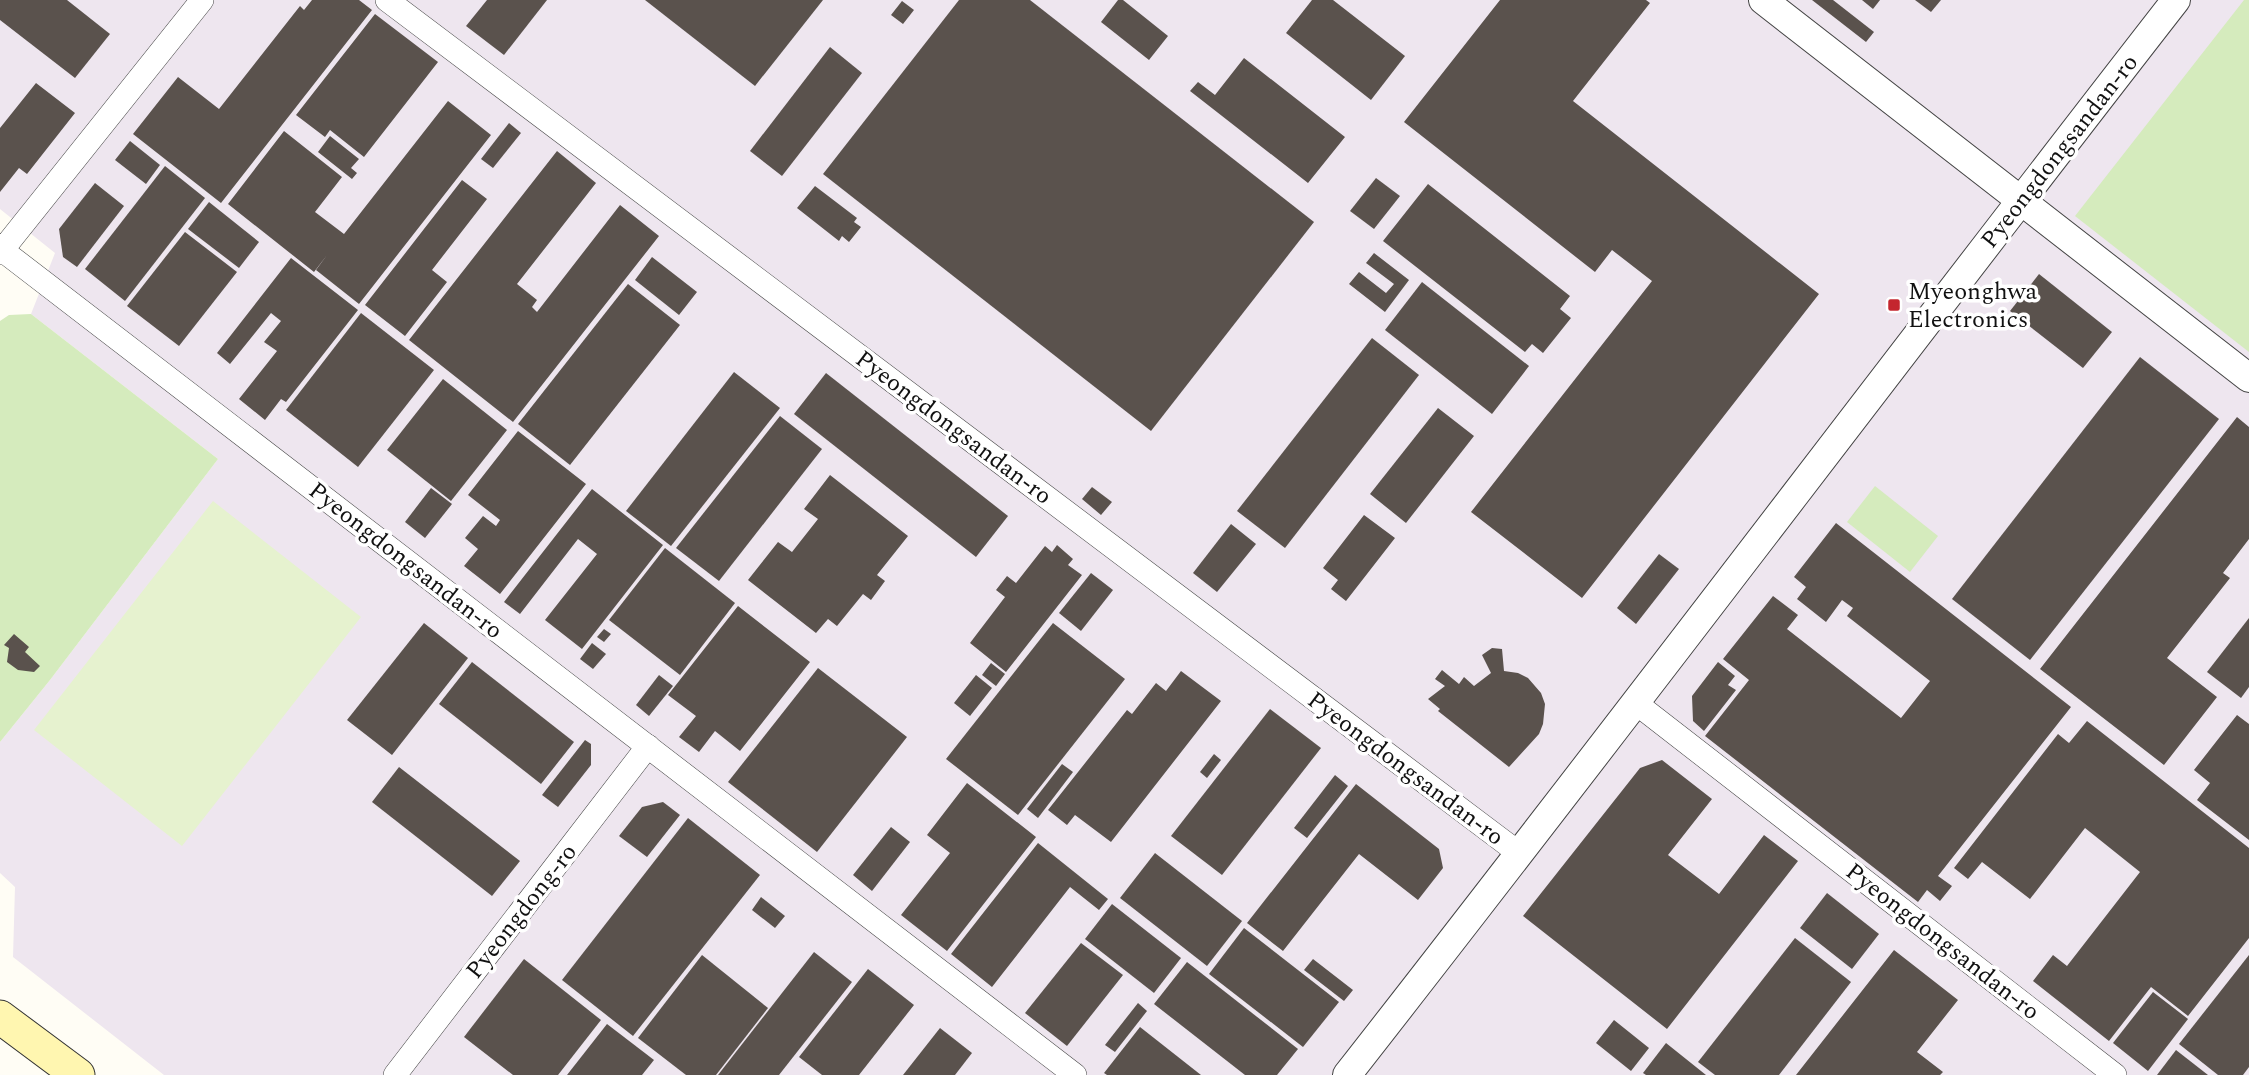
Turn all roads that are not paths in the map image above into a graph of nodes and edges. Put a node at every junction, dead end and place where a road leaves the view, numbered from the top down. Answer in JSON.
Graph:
{"nodes":[{"id":1,"x":202,"y":0,"type":"edge"},
{"id":2,"x":387,"y":0,"type":"edge"},
{"id":3,"x":1763,"y":0,"type":"edge"},
{"id":4,"x":2176,"y":0,"type":"edge"},
{"id":5,"x":2021,"y":200,"type":"junction"},
{"id":6,"x":1,"y":250,"type":"edge"},
{"id":7,"x":2249,"y":378,"type":"edge"},
{"id":8,"x":1637,"y":704,"type":"junction"},
{"id":9,"x":648,"y":746,"type":"junction"},
{"id":10,"x":1520,"y":855,"type":"junction"},
{"id":11,"x":0,"y":1017,"type":"edge"},
{"id":12,"x":14,"y":1033,"type":"edge"},
{"id":13,"x":78,"y":1075,"type":"edge"},
{"id":14,"x":394,"y":1075,"type":"edge"},
{"id":15,"x":1075,"y":1075,"type":"edge"},
{"id":16,"x":1347,"y":1075,"type":"edge"},
{"id":17,"x":2115,"y":1075,"type":"edge"}],
"edges":[{"from":1,"to":6,"type":"street"},
{"from":2,"to":10,"type":"street","name":"Pyeongdongsandan-ro"},
{"from":3,"to":5,"type":"street"},
{"from":4,"to":5,"type":"street","name":"Pyeongdongsandan-ro"},
{"from":5,"to":7,"type":"street"},
{"from":5,"to":8,"type":"street","name":"Pyeongdongsandan-ro"},
{"from":6,"to":9,"type":"street","name":"Pyeongdongsandan-ro"},
{"from":8,"to":10,"type":"street","name":"Pyeongdongsandan-ro"},
{"from":8,"to":17,"type":"street","name":"Pyeongdongsandan-ro"},
{"from":9,"to":14,"type":"street","name":"Pyeongdong-ro"},
{"from":9,"to":15,"type":"street","name":"Pyeongdongsandan-ro"},
{"from":10,"to":16,"type":"street","name":"Pyeongdongsandan-ro"},
{"from":11,"to":12,"type":"main road"},
{"from":12,"to":13,"type":"main road"}]}
